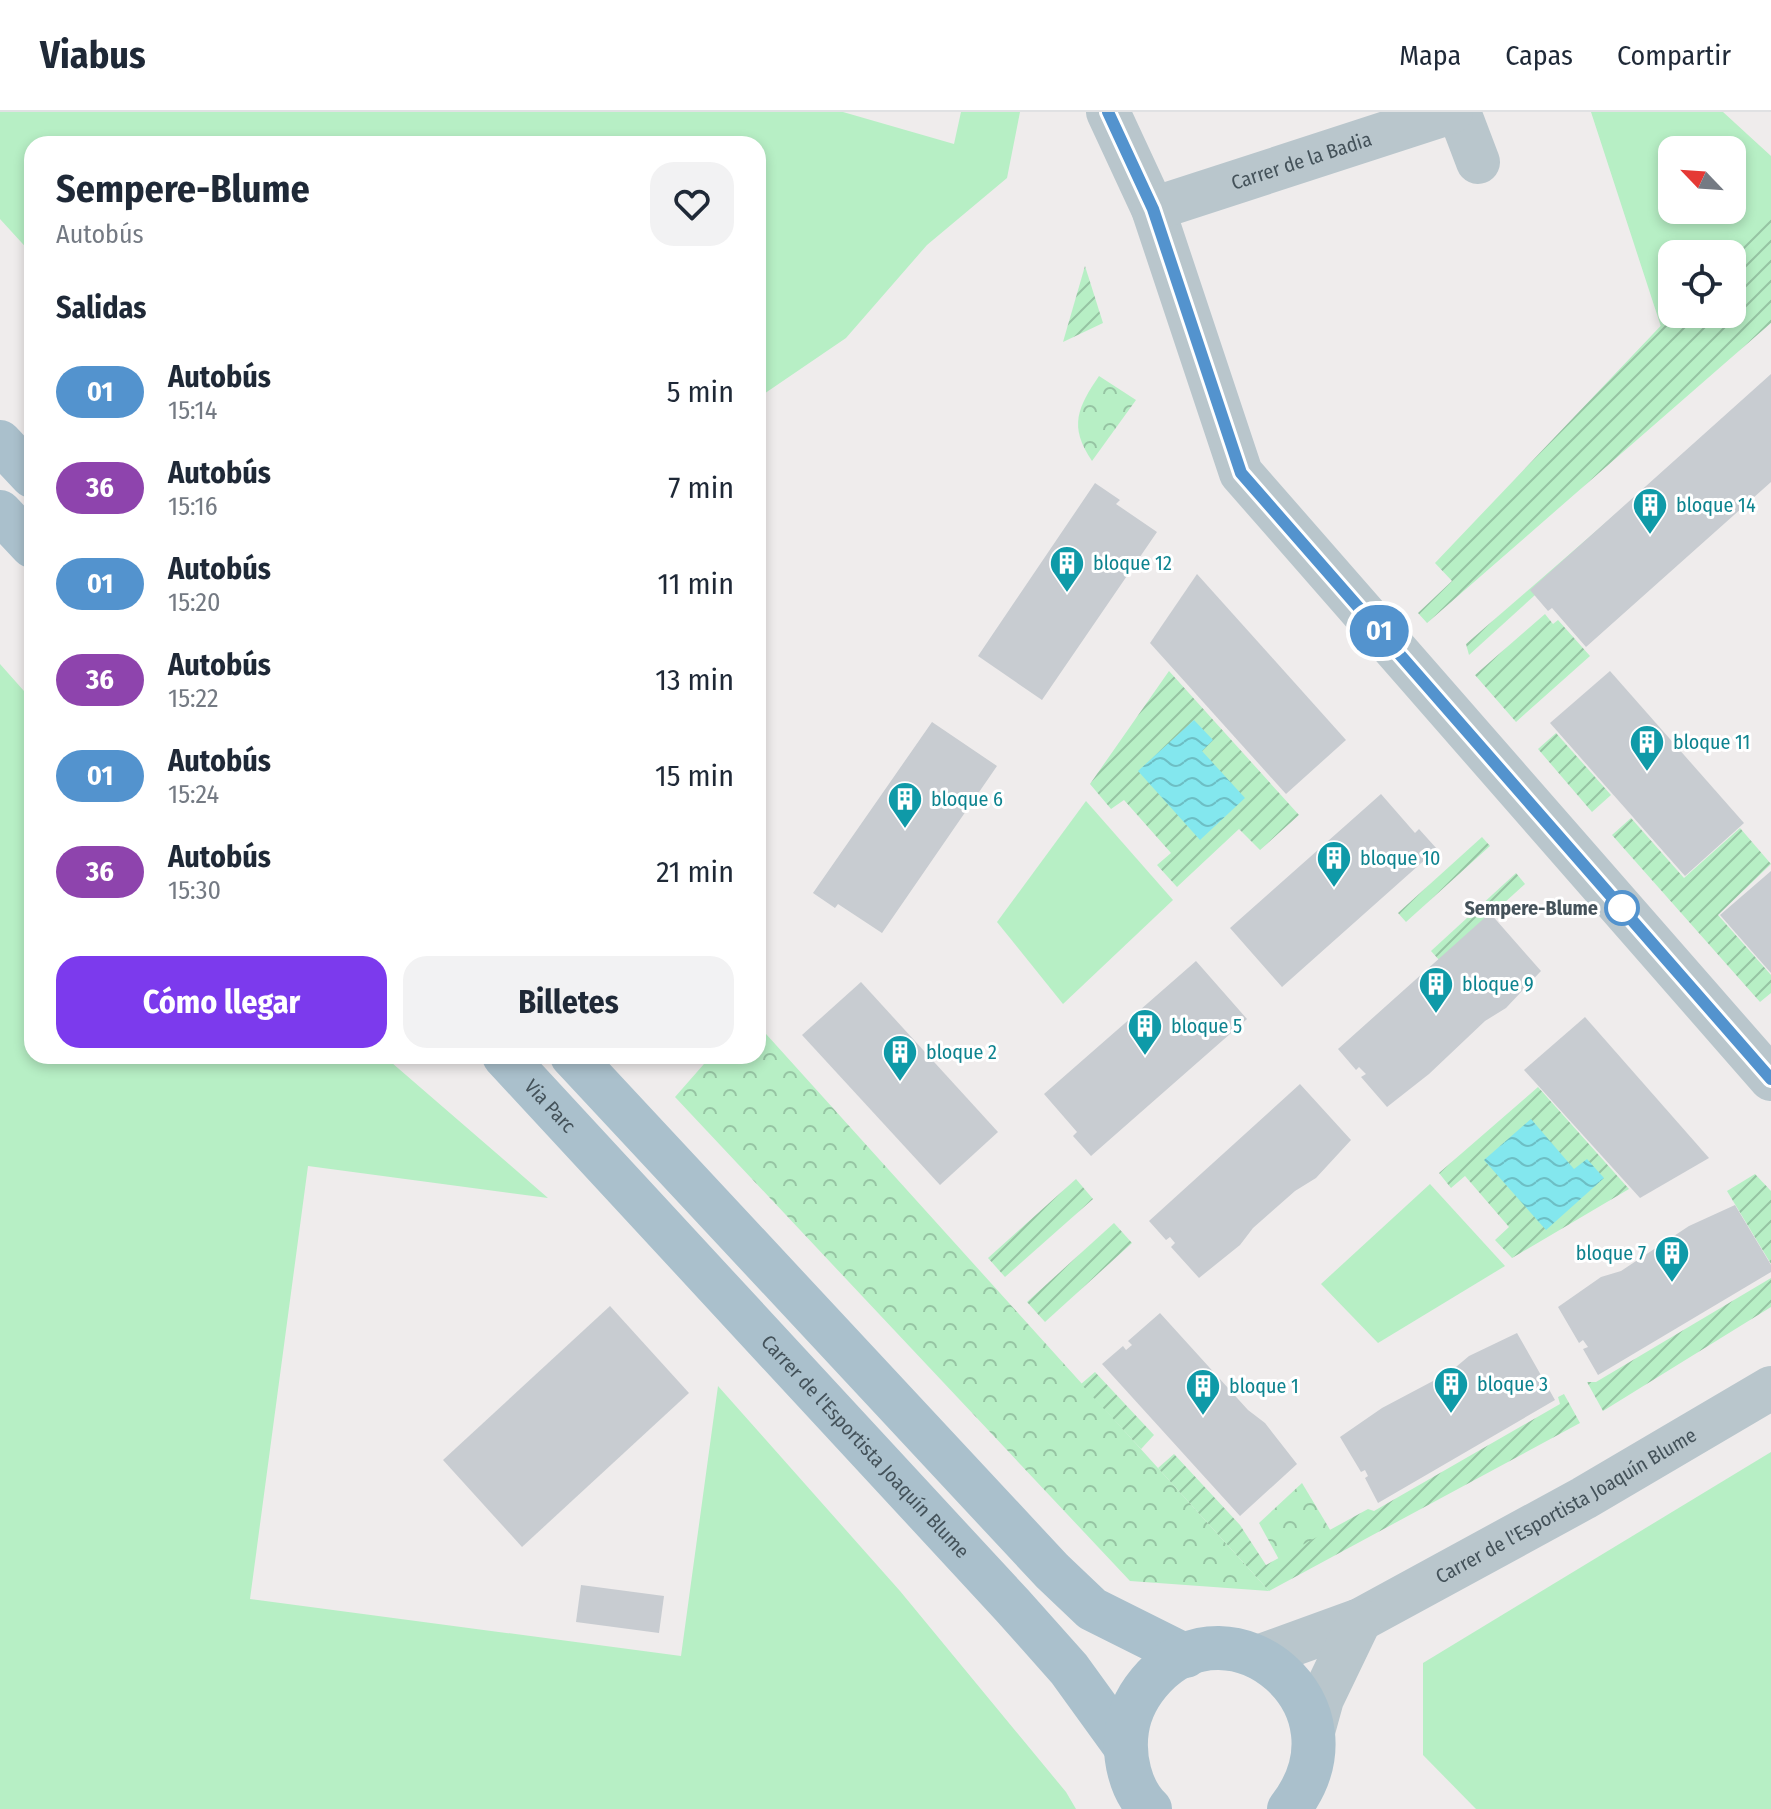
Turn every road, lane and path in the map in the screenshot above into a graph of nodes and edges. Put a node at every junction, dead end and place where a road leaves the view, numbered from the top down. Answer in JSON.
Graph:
{"nodes":[{"id":1,"x":1108,"y":112,"type":"edge"},
{"id":2,"x":1140,"y":112,"type":"edge"},
{"id":3,"x":1451,"y":112,"type":"edge"},
{"id":4,"x":1459,"y":112,"type":"edge"},
{"id":5,"x":1478,"y":162,"type":"dead end"},
{"id":6,"x":1153,"y":209,"type":"junction"},
{"id":7,"x":0,"y":442,"type":"edge"},
{"id":8,"x":24,"y":468,"type":"edge"},
{"id":9,"x":0,"y":512,"type":"edge"},
{"id":10,"x":24,"y":538,"type":"edge"},
{"id":11,"x":511,"y":1064,"type":"edge"},
{"id":12,"x":579,"y":1064,"type":"edge"},
{"id":13,"x":1771,"y":1079,"type":"edge"},
{"id":14,"x":598,"y":1157,"type":"joint"},
{"id":15,"x":1771,"y":1388,"type":"edge"},
{"id":16,"x":1360,"y":1620,"type":"junction"},
{"id":17,"x":1186,"y":1656,"type":"junction"},
{"id":18,"x":1258,"y":1657,"type":"junction"},
{"id":19,"x":1314,"y":1728,"type":"junction"},
{"id":20,"x":1124,"y":1745,"type":"junction"},
{"id":21,"x":1301,"y":1803,"type":"edge"},
{"id":22,"x":1150,"y":1809,"type":"edge"}],
"edges":[{"from":1,"to":6,"type":"street"},
{"from":2,"to":6,"type":"street"},
{"from":3,"to":6,"type":"street","name":"Carrer de la Badia"},
{"from":4,"to":5,"type":"street"},
{"from":6,"to":13,"type":"street"},
{"from":7,"to":8,"type":"main road"},
{"from":9,"to":10,"type":"main road"},
{"from":11,"to":14,"type":"main road","name":"Via Parc"},
{"from":12,"to":17,"type":"main road"},
{"from":14,"to":20,"type":"main road","name":"Carrer de l'Esportista Joaquín Blume"},
{"from":15,"to":16,"type":"street","name":"Carrer de l'Esportista Joaquín Blume"},
{"from":16,"to":18,"type":"street","name":"Carrer de l'Esportista Joaquín Blume"},
{"from":16,"to":19,"type":"street"},
{"from":17,"to":18,"type":"main road"},
{"from":17,"to":20,"type":"main road"},
{"from":18,"to":19,"type":"main road"},
{"from":19,"to":21,"type":"main road"},
{"from":20,"to":22,"type":"main road"}]}
